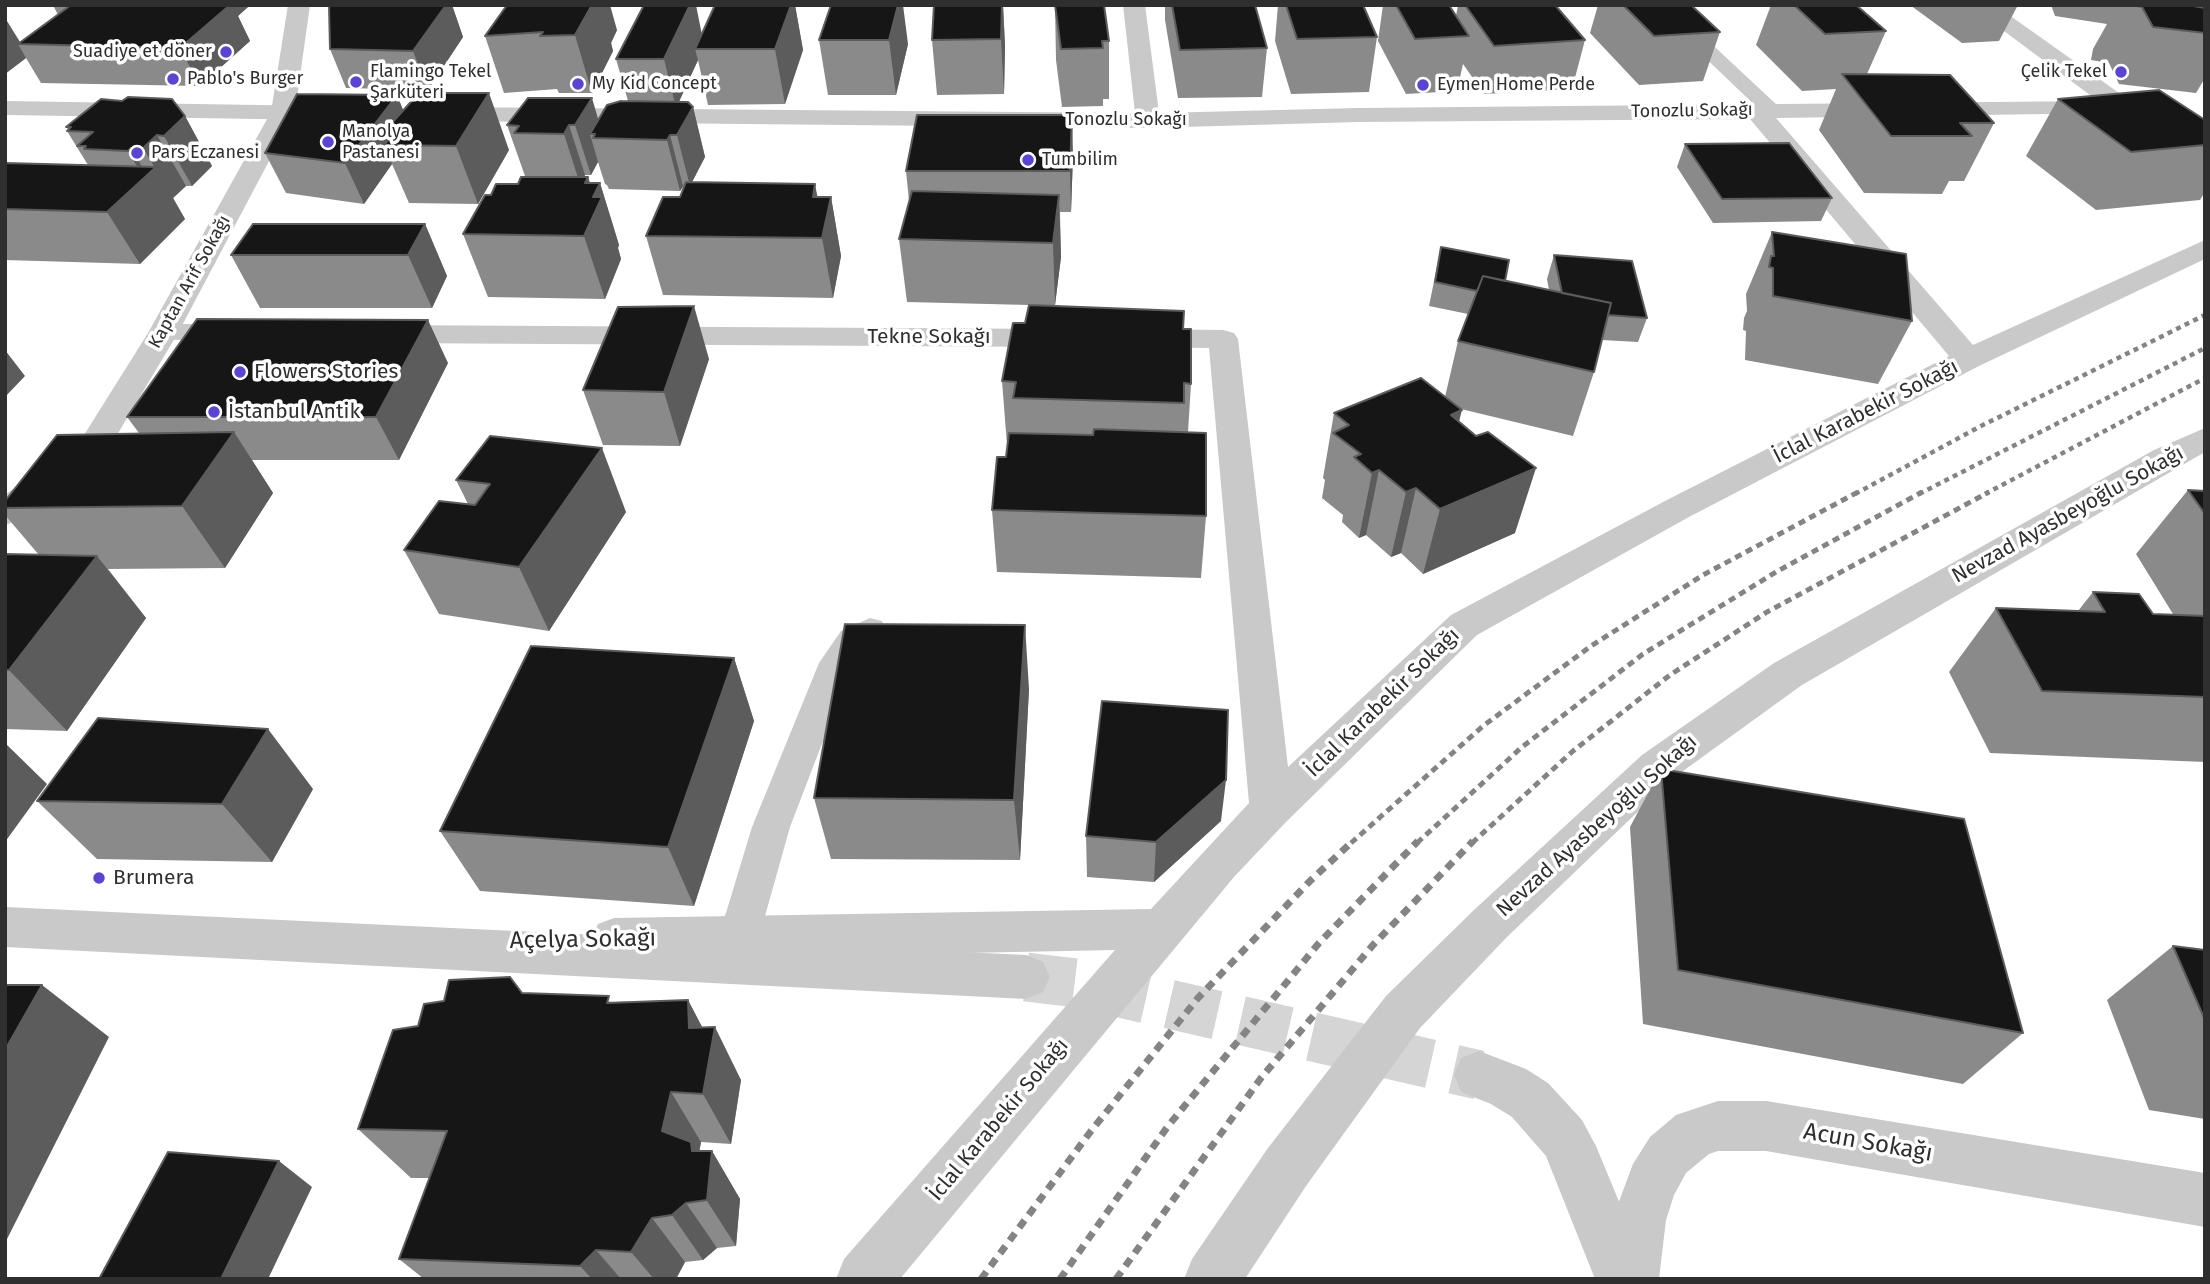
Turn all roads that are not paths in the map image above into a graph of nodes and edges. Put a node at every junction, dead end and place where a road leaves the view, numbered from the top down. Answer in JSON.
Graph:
{"nodes":[{"id":1,"x":299,"y":5,"type":"edge"},
{"id":2,"x":1134,"y":5,"type":"edge"},
{"id":3,"x":1659,"y":5,"type":"edge"},
{"id":4,"x":1980,"y":5,"type":"edge"},
{"id":5,"x":2120,"y":107,"type":"junction"},
{"id":6,"x":5,"y":108,"type":"edge"},
{"id":7,"x":1763,"y":110,"type":"junction"},
{"id":8,"x":283,"y":112,"type":"junction"},
{"id":9,"x":352,"y":113,"type":"edge"},
{"id":10,"x":421,"y":114,"type":"edge"},
{"id":11,"x":1148,"y":121,"type":"junction"},
{"id":12,"x":2205,"y":166,"type":"edge"},
{"id":13,"x":2205,"y":248,"type":"edge"},
{"id":14,"x":163,"y":332,"type":"junction"},
{"id":15,"x":275,"y":333,"type":"edge"},
{"id":16,"x":344,"y":334,"type":"edge"},
{"id":17,"x":1968,"y":359,"type":"junction"},
{"id":18,"x":2205,"y":439,"type":"edge"},
{"id":19,"x":5,"y":513,"type":"edge"},
{"id":20,"x":900,"y":626,"type":"edge"},
{"id":21,"x":1271,"y":809,"type":"junction"},
{"id":22,"x":5,"y":927,"type":"edge"},
{"id":23,"x":1161,"y":929,"type":"junction"},
{"id":24,"x":735,"y":936,"type":"junction"},
{"id":25,"x":380,"y":945,"type":"junction"},
{"id":26,"x":1026,"y":977,"type":"tunnel mouth"},
{"id":27,"x":1479,"y":1075,"type":"tunnel mouth"},
{"id":28,"x":2205,"y":1200,"type":"edge"},
{"id":29,"x":864,"y":1279,"type":"edge"},
{"id":30,"x":1212,"y":1279,"type":"edge"},
{"id":31,"x":1623,"y":1279,"type":"edge"},
{"id":32,"x":1631,"y":1279,"type":"edge"}],
"edges":[{"from":1,"to":8,"type":"street","name":"Kaptan Arif Sokağı"},
{"from":2,"to":11,"type":"street"},
{"from":3,"to":7,"type":"lane"},
{"from":4,"to":5,"type":"street"},
{"from":5,"to":7,"type":"street","name":"Tonozlu Sokağı"},
{"from":5,"to":12,"type":"street"},
{"from":6,"to":8,"type":"street"},
{"from":7,"to":11,"type":"street","name":"Tonozlu Sokağı"},
{"from":7,"to":17,"type":"street"},
{"from":8,"to":9,"type":"street"},
{"from":8,"to":14,"type":"street","name":"Kaptan Arif Sokağı"},
{"from":10,"to":11,"type":"street","name":"Tonozlu Sokağı"},
{"from":13,"to":17,"type":"street","name":"İclal Karabekir Sokağı"},
{"from":14,"to":15,"type":"street"},
{"from":14,"to":19,"type":"street","name":"Kaptan Arif Sokağı"},
{"from":16,"to":21,"type":"street","name":"Tekne Sokağı"},
{"from":17,"to":21,"type":"street","name":"İclal Karabekir Sokağı"},
{"from":18,"to":30,"type":"street","name":"Nevzad Ayasbeyoğlu Sokağı"},
{"from":20,"to":24,"type":"lane"},
{"from":21,"to":23,"type":"street","name":"İclal Karabekir Sokağı"},
{"from":22,"to":25,"type":"street","name":"Açelya Sokağı"},
{"from":23,"to":24,"type":"street","name":"Açelya Sokağı"},
{"from":23,"to":29,"type":"street","name":"İclal Karabekir Sokağı"},
{"from":24,"to":25,"type":"street","name":"Açelya Sokağı"},
{"from":25,"to":26,"type":"street"},
{"from":27,"to":31,"type":"street"},
{"from":28,"to":32,"type":"street","name":"Acun Sokağı"}]}
